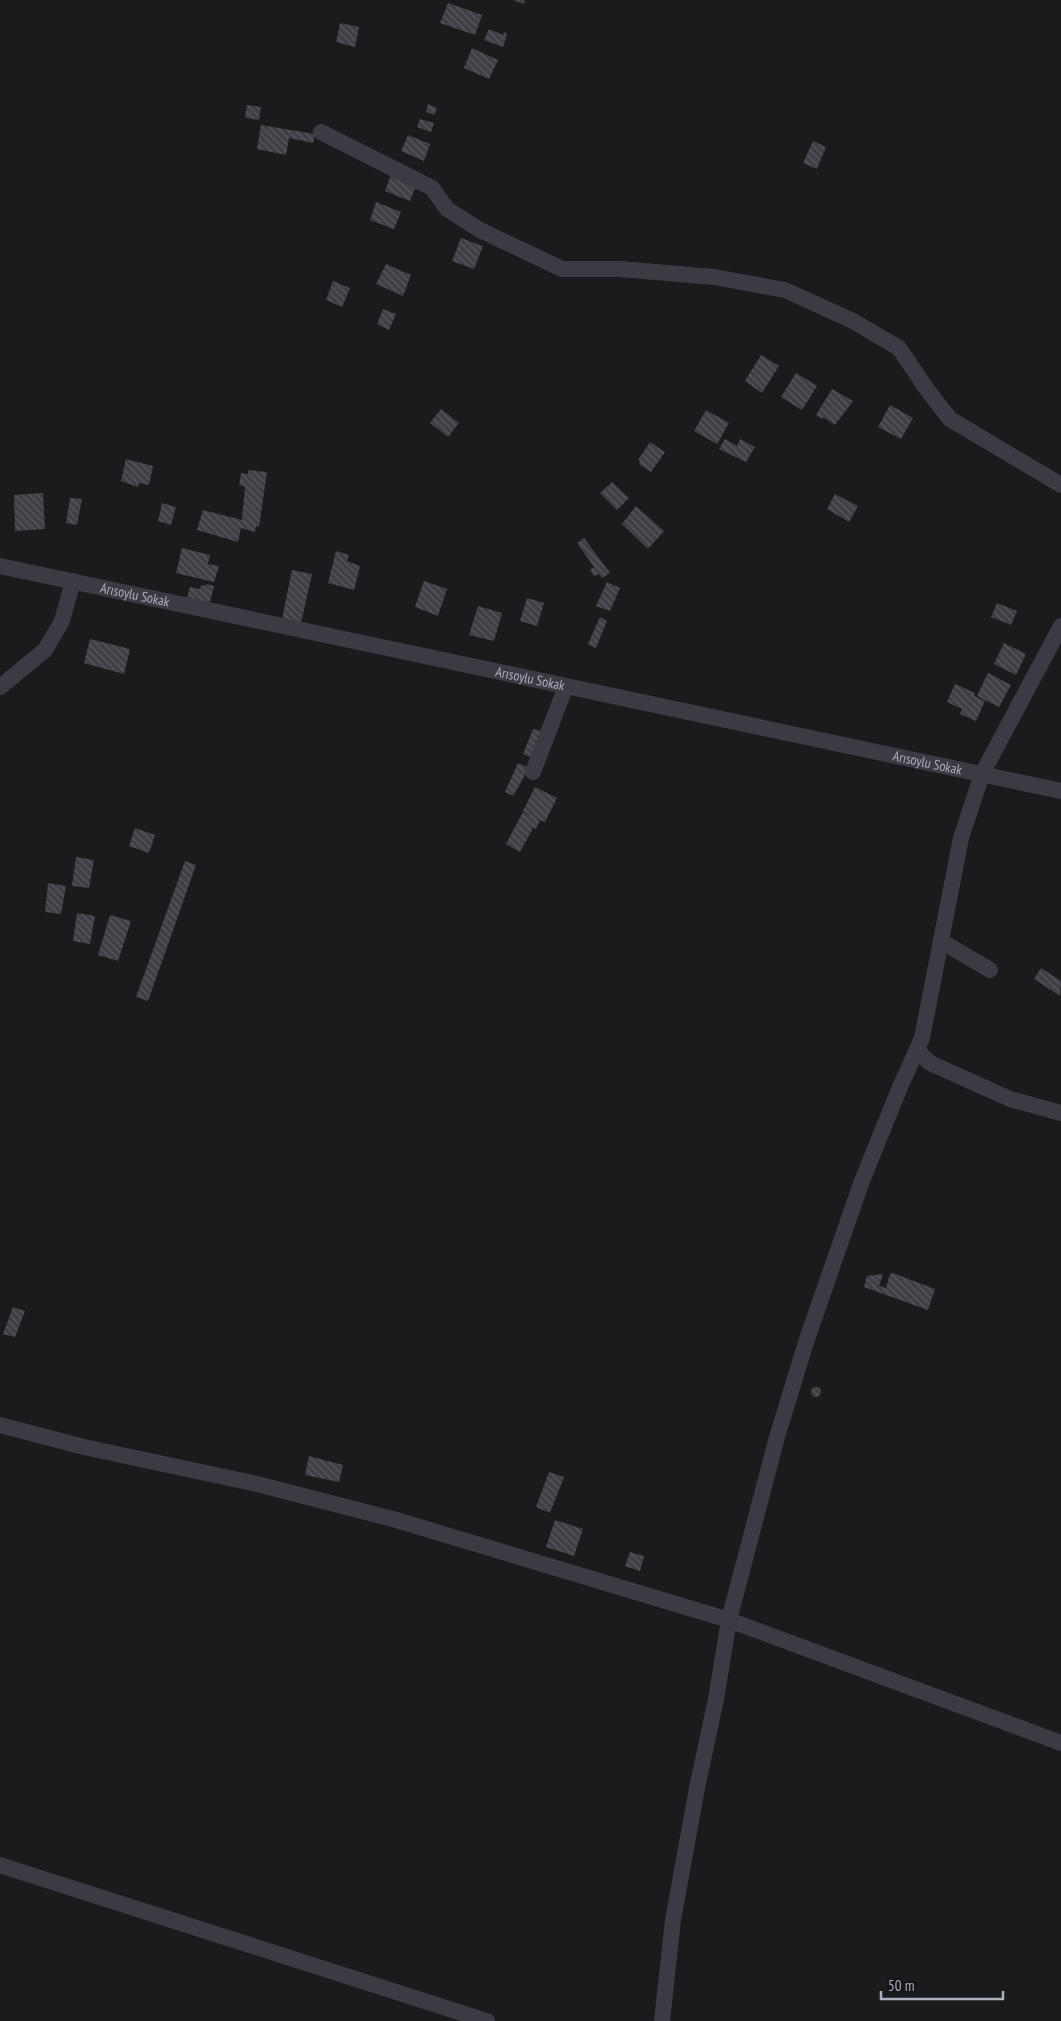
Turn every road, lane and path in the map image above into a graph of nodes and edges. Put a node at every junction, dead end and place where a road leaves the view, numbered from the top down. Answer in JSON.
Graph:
{"nodes":[{"id":1,"x":321,"y":132,"type":"dead end"},
{"id":2,"x":1061,"y":485,"type":"edge"},
{"id":3,"x":0,"y":566,"type":"edge"},
{"id":4,"x":74,"y":581,"type":"junction"},
{"id":5,"x":1061,"y":626,"type":"edge"},
{"id":6,"x":566,"y":686,"type":"junction"},
{"id":7,"x":0,"y":688,"type":"edge"},
{"id":8,"x":532,"y":772,"type":"dead end"},
{"id":9,"x":982,"y":774,"type":"junction"},
{"id":10,"x":1061,"y":791,"type":"edge"},
{"id":11,"x":941,"y":941,"type":"junction"},
{"id":12,"x":990,"y":970,"type":"dead end"},
{"id":13,"x":917,"y":1050,"type":"junction"},
{"id":14,"x":1061,"y":1113,"type":"edge"},
{"id":15,"x":0,"y":1425,"type":"edge"},
{"id":16,"x":729,"y":1620,"type":"junction"},
{"id":17,"x":1061,"y":1743,"type":"edge"},
{"id":18,"x":0,"y":1865,"type":"edge"},
{"id":19,"x":487,"y":2021,"type":"edge"},
{"id":20,"x":662,"y":2021,"type":"edge"}],
"edges":[{"from":1,"to":2,"type":"street"},
{"from":3,"to":4,"type":"street","name":"Arısoylu Sokak"},
{"from":4,"to":6,"type":"street","name":"Arısoylu Sokak"},
{"from":4,"to":7,"type":"street"},
{"from":5,"to":9,"type":"street"},
{"from":6,"to":8,"type":"street"},
{"from":6,"to":9,"type":"street","name":"Arısoylu Sokak"},
{"from":9,"to":10,"type":"street","name":"Arısoylu Sokak"},
{"from":9,"to":11,"type":"street"},
{"from":11,"to":12,"type":"street"},
{"from":11,"to":13,"type":"street"},
{"from":13,"to":14,"type":"street"},
{"from":13,"to":16,"type":"street"},
{"from":15,"to":16,"type":"street"},
{"from":16,"to":17,"type":"street"},
{"from":16,"to":20,"type":"street"},
{"from":18,"to":19,"type":"street"}]}
